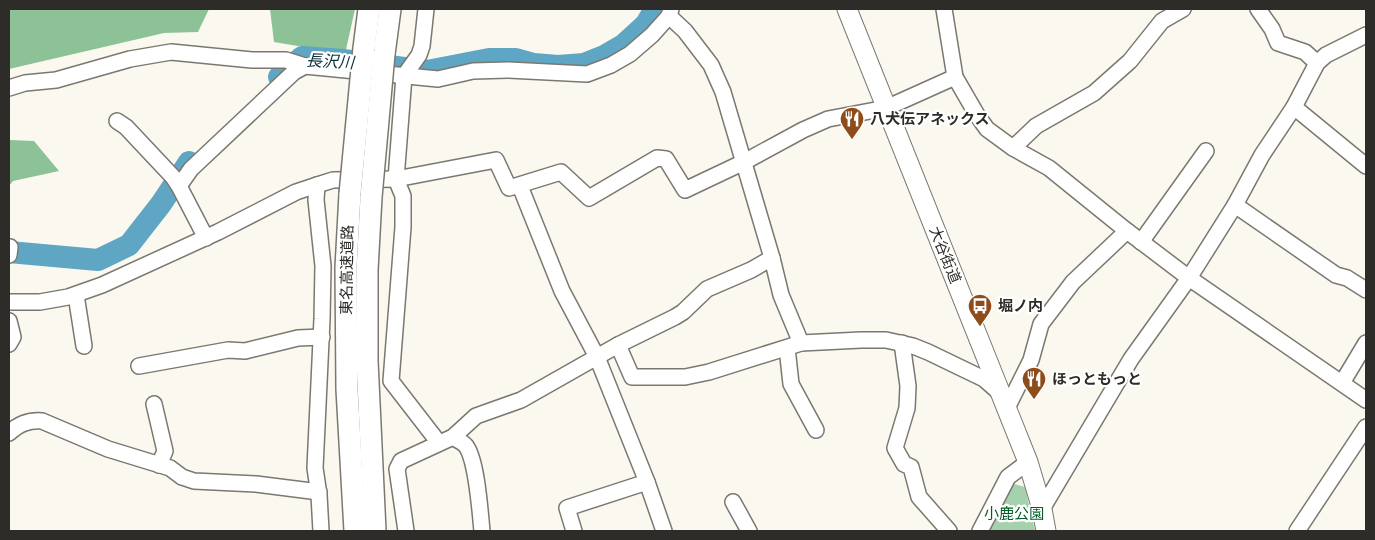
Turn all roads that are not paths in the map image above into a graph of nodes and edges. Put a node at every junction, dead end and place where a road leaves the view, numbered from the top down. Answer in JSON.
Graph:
{"nodes":[{"id":1,"x":369,"y":9,"type":"edge"},
{"id":2,"x":390,"y":9,"type":"edge"},
{"id":3,"x":426,"y":9,"type":"edge"},
{"id":4,"x":847,"y":9,"type":"edge"},
{"id":5,"x":944,"y":9,"type":"edge"},
{"id":6,"x":1183,"y":9,"type":"edge"},
{"id":7,"x":1258,"y":9,"type":"edge"},
{"id":8,"x":670,"y":12,"type":"edge"},
{"id":9,"x":1366,"y":35,"type":"edge"},
{"id":10,"x":374,"y":51,"type":"junction"},
{"id":11,"x":1317,"y":63,"type":"junction"},
{"id":12,"x":305,"y":66,"type":"junction"},
{"id":13,"x":404,"y":76,"type":"junction"},
{"id":14,"x":955,"y":77,"type":"junction"},
{"id":15,"x":9,"y":88,"type":"edge"},
{"id":16,"x":1294,"y":107,"type":"junction"},
{"id":17,"x":886,"y":108,"type":"junction"},
{"id":18,"x":116,"y":121,"type":"dead end"},
{"id":19,"x":1013,"y":148,"type":"junction"},
{"id":20,"x":1206,"y":151,"type":"dead end"},
{"id":21,"x":744,"y":162,"type":"junction"},
{"id":22,"x":1366,"y":166,"type":"edge"},
{"id":23,"x":396,"y":179,"type":"junction"},
{"id":24,"x":177,"y":182,"type":"junction"},
{"id":25,"x":317,"y":184,"type":"junction"},
{"id":26,"x":520,"y":186,"type":"junction"},
{"id":27,"x":1235,"y":205,"type":"junction"},
{"id":28,"x":1127,"y":231,"type":"junction"},
{"id":29,"x":206,"y":238,"type":"junction"},
{"id":30,"x":1142,"y":242,"type":"junction"},
{"id":31,"x":772,"y":258,"type":"junction"},
{"id":32,"x":1189,"y":278,"type":"junction"},
{"id":33,"x":1366,"y":290,"type":"edge"},
{"id":34,"x":76,"y":295,"type":"junction"},
{"id":35,"x":9,"y":302,"type":"edge"},
{"id":36,"x":9,"y":321,"type":"edge"},
{"id":37,"x":322,"y":337,"type":"junction"},
{"id":38,"x":801,"y":343,"type":"junction"},
{"id":39,"x":902,"y":343,"type":"junction"},
{"id":40,"x":1366,"y":343,"type":"edge"},
{"id":41,"x":9,"y":344,"type":"edge"},
{"id":42,"x":618,"y":345,"type":"junction"},
{"id":43,"x":84,"y":346,"type":"dead end"},
{"id":44,"x":786,"y":348,"type":"junction"},
{"id":45,"x":598,"y":357,"type":"junction"},
{"id":46,"x":140,"y":366,"type":"dead end"},
{"id":47,"x":1342,"y":383,"type":"junction"},
{"id":48,"x":1366,"y":400,"type":"edge"},
{"id":49,"x":1004,"y":401,"type":"junction"},
{"id":50,"x":154,"y":404,"type":"dead end"},
{"id":51,"x":1366,"y":427,"type":"edge"},
{"id":52,"x":816,"y":430,"type":"dead end"},
{"id":53,"x":9,"y":433,"type":"edge"},
{"id":54,"x":446,"y":440,"type":"junction"},
{"id":55,"x":1028,"y":462,"type":"junction"},
{"id":56,"x":159,"y":465,"type":"junction"},
{"id":57,"x":647,"y":482,"type":"junction"},
{"id":58,"x":319,"y":492,"type":"junction"},
{"id":59,"x":733,"y":502,"type":"dead end"},
{"id":60,"x":1042,"y":509,"type":"junction"},
{"id":61,"x":321,"y":531,"type":"edge"},
{"id":62,"x":355,"y":531,"type":"edge"},
{"id":63,"x":376,"y":531,"type":"edge"},
{"id":64,"x":406,"y":531,"type":"edge"},
{"id":65,"x":482,"y":531,"type":"edge"},
{"id":66,"x":574,"y":531,"type":"edge"},
{"id":67,"x":664,"y":531,"type":"edge"},
{"id":68,"x":749,"y":531,"type":"edge"},
{"id":69,"x":948,"y":531,"type":"edge"},
{"id":70,"x":980,"y":531,"type":"edge"},
{"id":71,"x":1046,"y":531,"type":"edge"},
{"id":72,"x":1297,"y":531,"type":"edge"}],
"edges":[{"from":1,"to":10,"type":"highway","name":"東名高速道路"},
{"from":2,"to":10,"type":"highway","name":"東名高速道路"},
{"from":3,"to":13,"type":"street"},
{"from":4,"to":17,"type":"main road","name":"大谷街道"},
{"from":5,"to":14,"type":"street"},
{"from":6,"to":19,"type":"street"},
{"from":7,"to":11,"type":"street"},
{"from":8,"to":13,"type":"street"},
{"from":8,"to":21,"type":"street"},
{"from":9,"to":11,"type":"street"},
{"from":10,"to":62,"type":"highway","name":"東名高速道路","bridge":true},
{"from":10,"to":63,"type":"highway","name":"東名高速道路","bridge":true},
{"from":11,"to":16,"type":"street"},
{"from":12,"to":13,"type":"street"},
{"from":12,"to":15,"type":"street"},
{"from":12,"to":24,"type":"street"},
{"from":13,"to":23,"type":"street"},
{"from":14,"to":17,"type":"street"},
{"from":14,"to":19,"type":"street"},
{"from":16,"to":22,"type":"street"},
{"from":16,"to":27,"type":"street"},
{"from":17,"to":21,"type":"street"},
{"from":17,"to":49,"type":"main road","name":"大谷街道"},
{"from":18,"to":24,"type":"street"},
{"from":19,"to":28,"type":"street"},
{"from":20,"to":30,"type":"street"},
{"from":21,"to":26,"type":"street"},
{"from":21,"to":31,"type":"street"},
{"from":23,"to":25,"type":"street"},
{"from":23,"to":26,"type":"street"},
{"from":23,"to":54,"type":"street"},
{"from":24,"to":29,"type":"street"},
{"from":25,"to":29,"type":"street"},
{"from":25,"to":37,"type":"street"},
{"from":26,"to":45,"type":"street"},
{"from":27,"to":32,"type":"street"},
{"from":27,"to":33,"type":"street"},
{"from":28,"to":30,"type":"street"},
{"from":28,"to":49,"type":"street"},
{"from":29,"to":34,"type":"street"},
{"from":30,"to":32,"type":"street"},
{"from":31,"to":38,"type":"street"},
{"from":31,"to":42,"type":"street"},
{"from":32,"to":47,"type":"street"},
{"from":32,"to":60,"type":"street"},
{"from":34,"to":35,"type":"street"},
{"from":34,"to":43,"type":"street"},
{"from":36,"to":41,"type":"street"},
{"from":37,"to":46,"type":"street"},
{"from":37,"to":58,"type":"street"},
{"from":38,"to":39,"type":"street"},
{"from":38,"to":44,"type":"street"},
{"from":39,"to":49,"type":"street"},
{"from":39,"to":69,"type":"street"},
{"from":40,"to":47,"type":"street"},
{"from":42,"to":44,"type":"street"},
{"from":42,"to":45,"type":"street"},
{"from":44,"to":52,"type":"street"},
{"from":45,"to":54,"type":"street"},
{"from":45,"to":57,"type":"street"},
{"from":47,"to":48,"type":"street"},
{"from":49,"to":55,"type":"main road","name":"大谷街道"},
{"from":50,"to":56,"type":"street"},
{"from":51,"to":72,"type":"street"},
{"from":53,"to":56,"type":"street"},
{"from":54,"to":64,"type":"street"},
{"from":54,"to":65,"type":"street"},
{"from":55,"to":60,"type":"main road","name":"大谷街道"},
{"from":55,"to":70,"type":"street"},
{"from":56,"to":58,"type":"street"},
{"from":57,"to":66,"type":"street"},
{"from":57,"to":67,"type":"street"},
{"from":58,"to":61,"type":"street"},
{"from":59,"to":68,"type":"street"},
{"from":60,"to":71,"type":"main road","name":"大谷街道"}]}
